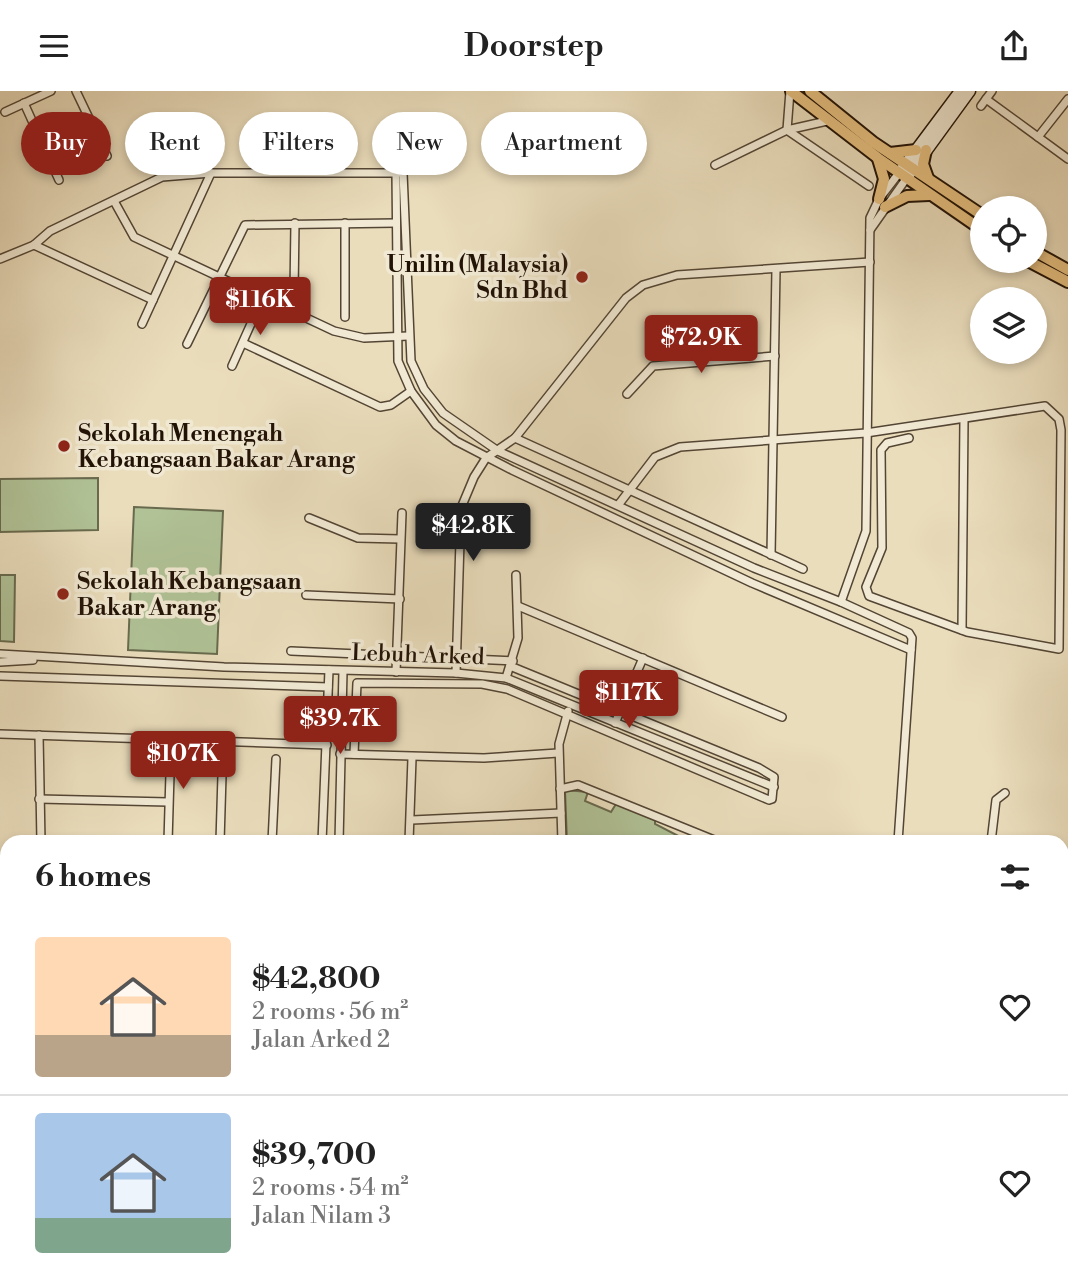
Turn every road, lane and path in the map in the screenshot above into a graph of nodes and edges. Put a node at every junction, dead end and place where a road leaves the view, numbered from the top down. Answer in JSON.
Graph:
{"nodes":[{"id":1,"x":51,"y":91,"type":"edge"},
{"id":2,"x":76,"y":91,"type":"edge"},
{"id":3,"x":790,"y":91,"type":"edge"},
{"id":4,"x":810,"y":91,"type":"edge"},
{"id":5,"x":960,"y":91,"type":"edge"},
{"id":6,"x":970,"y":91,"type":"edge"},
{"id":7,"x":992,"y":91,"type":"edge"},
{"id":8,"x":1068,"y":99,"type":"edge"},
{"id":9,"x":24,"y":103,"type":"junction"},
{"id":10,"x":5,"y":112,"type":"dead end"},
{"id":11,"x":86,"y":112,"type":"edge"},
{"id":12,"x":827,"y":121,"type":"junction"},
{"id":13,"x":787,"y":130,"type":"junction"},
{"id":14,"x":1038,"y":138,"type":"junction"},
{"id":15,"x":921,"y":150,"type":"junction"},
{"id":16,"x":890,"y":153,"type":"junction"},
{"id":17,"x":877,"y":158,"type":"junction"},
{"id":18,"x":1068,"y":159,"type":"edge"},
{"id":19,"x":715,"y":165,"type":"dead end"},
{"id":20,"x":906,"y":172,"type":"junction"},
{"id":21,"x":225,"y":173,"type":"edge"},
{"id":22,"x":372,"y":173,"type":"edge"},
{"id":23,"x":186,"y":175,"type":"edge"},
{"id":24,"x":210,"y":175,"type":"edge"},
{"id":25,"x":396,"y":175,"type":"edge"},
{"id":26,"x":404,"y":175,"type":"edge"},
{"id":27,"x":928,"y":178,"type":"junction"},
{"id":28,"x":59,"y":180,"type":"dead end"},
{"id":29,"x":869,"y":185,"type":"dead end"},
{"id":30,"x":929,"y":195,"type":"junction"},
{"id":31,"x":114,"y":201,"type":"junction"},
{"id":32,"x":882,"y":203,"type":"junction"},
{"id":33,"x":970,"y":207,"type":"edge"},
{"id":34,"x":970,"y":222,"type":"edge"},
{"id":35,"x":295,"y":223,"type":"junction"},
{"id":36,"x":345,"y":223,"type":"junction"},
{"id":37,"x":396,"y":223,"type":"junction"},
{"id":38,"x":34,"y":245,"type":"junction"},
{"id":39,"x":173,"y":254,"type":"junction"},
{"id":40,"x":1047,"y":258,"type":"edge"},
{"id":41,"x":0,"y":259,"type":"edge"},
{"id":42,"x":870,"y":262,"type":"junction"},
{"id":43,"x":776,"y":269,"type":"junction"},
{"id":44,"x":1068,"y":270,"type":"edge"},
{"id":45,"x":1047,"y":271,"type":"edge"},
{"id":46,"x":219,"y":276,"type":"junction"},
{"id":47,"x":1068,"y":282,"type":"edge"},
{"id":48,"x":294,"y":292,"type":"dead end"},
{"id":49,"x":263,"y":297,"type":"junction"},
{"id":50,"x":153,"y":300,"type":"junction"},
{"id":51,"x":345,"y":317,"type":"dead end"},
{"id":52,"x":142,"y":324,"type":"dead end"},
{"id":53,"x":395,"y":336,"type":"junction"},
{"id":54,"x":408,"y":336,"type":"junction"},
{"id":55,"x":243,"y":343,"type":"junction"},
{"id":56,"x":187,"y":344,"type":"dead end"},
{"id":57,"x":775,"y":356,"type":"junction"},
{"id":58,"x":232,"y":366,"type":"dead end"},
{"id":59,"x":411,"y":391,"type":"junction"},
{"id":60,"x":627,"y":394,"type":"dead end"},
{"id":61,"x":964,"y":419,"type":"junction"},
{"id":62,"x":866,"y":433,"type":"junction"},
{"id":63,"x":515,"y":438,"type":"junction"},
{"id":64,"x":909,"y":438,"type":"dead end"},
{"id":65,"x":774,"y":440,"type":"junction"},
{"id":66,"x":498,"y":451,"type":"junction"},
{"id":67,"x":486,"y":458,"type":"junction"},
{"id":68,"x":628,"y":490,"type":"junction"},
{"id":69,"x":619,"y":504,"type":"junction"},
{"id":70,"x":402,"y":513,"type":"dead end"},
{"id":71,"x":309,"y":518,"type":"dead end"},
{"id":72,"x":866,"y":531,"type":"junction"},
{"id":73,"x":882,"y":532,"type":"junction"},
{"id":74,"x":400,"y":539,"type":"junction"},
{"id":75,"x":771,"y":555,"type":"junction"},
{"id":76,"x":754,"y":568,"type":"junction"},
{"id":77,"x":803,"y":569,"type":"dead end"},
{"id":78,"x":516,"y":575,"type":"dead end"},
{"id":79,"x":752,"y":583,"type":"junction"},
{"id":80,"x":306,"y":595,"type":"dead end"},
{"id":81,"x":400,"y":599,"type":"junction"},
{"id":82,"x":841,"y":602,"type":"junction"},
{"id":83,"x":518,"y":606,"type":"junction"},
{"id":84,"x":962,"y":630,"type":"junction"},
{"id":85,"x":911,"y":650,"type":"junction"},
{"id":86,"x":291,"y":651,"type":"dead end"},
{"id":87,"x":0,"y":655,"type":"edge"},
{"id":88,"x":397,"y":657,"type":"junction"},
{"id":89,"x":643,"y":658,"type":"junction"},
{"id":90,"x":41,"y":659,"type":"junction"},
{"id":91,"x":457,"y":659,"type":"junction"},
{"id":92,"x":0,"y":662,"type":"edge"},
{"id":93,"x":512,"y":664,"type":"junction"},
{"id":94,"x":329,"y":670,"type":"junction"},
{"id":95,"x":343,"y":671,"type":"junction"},
{"id":96,"x":396,"y":672,"type":"junction"},
{"id":97,"x":456,"y":673,"type":"junction"},
{"id":98,"x":0,"y":676,"type":"edge"},
{"id":99,"x":506,"y":678,"type":"junction"},
{"id":100,"x":343,"y":683,"type":"junction"},
{"id":101,"x":356,"y":683,"type":"junction"},
{"id":102,"x":328,"y":687,"type":"junction"},
{"id":103,"x":571,"y":704,"type":"junction"},
{"id":104,"x":620,"y":711,"type":"junction"},
{"id":105,"x":567,"y":715,"type":"junction"},
{"id":106,"x":782,"y":717,"type":"dead end"},
{"id":107,"x":615,"y":723,"type":"junction"},
{"id":108,"x":0,"y":734,"type":"edge"},
{"id":109,"x":38,"y":735,"type":"junction"},
{"id":110,"x":171,"y":740,"type":"junction"},
{"id":111,"x":223,"y":742,"type":"junction"},
{"id":112,"x":327,"y":745,"type":"junction"},
{"id":113,"x":558,"y":753,"type":"junction"},
{"id":114,"x":340,"y":754,"type":"junction"},
{"id":115,"x":354,"y":754,"type":"junction"},
{"id":116,"x":412,"y":758,"type":"junction"},
{"id":117,"x":276,"y":759,"type":"dead end"},
{"id":118,"x":774,"y":787,"type":"junction"},
{"id":119,"x":560,"y":789,"type":"junction"},
{"id":120,"x":1004,"y":793,"type":"dead end"},
{"id":121,"x":39,"y":799,"type":"junction"},
{"id":122,"x":168,"y":802,"type":"junction"},
{"id":123,"x":561,"y":813,"type":"junction"},
{"id":124,"x":412,"y":820,"type":"junction"},
{"id":125,"x":41,"y":835,"type":"edge"},
{"id":126,"x":168,"y":835,"type":"edge"},
{"id":127,"x":220,"y":835,"type":"edge"},
{"id":128,"x":272,"y":835,"type":"edge"},
{"id":129,"x":322,"y":835,"type":"edge"},
{"id":130,"x":339,"y":835,"type":"edge"},
{"id":131,"x":410,"y":835,"type":"edge"},
{"id":132,"x":562,"y":835,"type":"edge"},
{"id":133,"x":702,"y":835,"type":"edge"},
{"id":134,"x":898,"y":835,"type":"edge"},
{"id":135,"x":992,"y":835,"type":"edge"}],
"edges":[{"from":1,"to":9,"type":"street"},
{"from":2,"to":11,"type":"street"},
{"from":3,"to":12,"type":"main road"},
{"from":3,"to":13,"type":"street"},
{"from":4,"to":16,"type":"main road"},
{"from":5,"to":15,"type":"main road"},
{"from":6,"to":15,"type":"main road"},
{"from":7,"to":14,"type":"street"},
{"from":8,"to":14,"type":"street"},
{"from":9,"to":10,"type":"street"},
{"from":9,"to":28,"type":"street"},
{"from":12,"to":13,"type":"street"},
{"from":12,"to":17,"type":"main road"},
{"from":13,"to":19,"type":"street"},
{"from":13,"to":29,"type":"street"},
{"from":14,"to":18,"type":"street"},
{"from":15,"to":16,"type":"main road"},
{"from":15,"to":20,"type":"main road"},
{"from":15,"to":27,"type":"main road"},
{"from":16,"to":20,"type":"main road"},
{"from":17,"to":20,"type":"main road"},
{"from":17,"to":32,"type":"main road"},
{"from":20,"to":27,"type":"main road"},
{"from":20,"to":30,"type":"main road"},
{"from":20,"to":32,"type":"street"},
{"from":21,"to":22,"type":"street"},
{"from":23,"to":31,"type":"street"},
{"from":24,"to":39,"type":"street"},
{"from":25,"to":37,"type":"street"},
{"from":26,"to":54,"type":"street"},
{"from":27,"to":33,"type":"main road"},
{"from":30,"to":32,"type":"main road"},
{"from":30,"to":34,"type":"main road"},
{"from":31,"to":38,"type":"street"},
{"from":31,"to":39,"type":"street"},
{"from":32,"to":42,"type":"street"},
{"from":35,"to":36,"type":"street"},
{"from":35,"to":46,"type":"street"},
{"from":35,"to":48,"type":"street"},
{"from":36,"to":37,"type":"street"},
{"from":36,"to":51,"type":"street"},
{"from":37,"to":53,"type":"street"},
{"from":38,"to":41,"type":"street"},
{"from":38,"to":50,"type":"street"},
{"from":39,"to":46,"type":"street"},
{"from":39,"to":50,"type":"street"},
{"from":40,"to":44,"type":"main road"},
{"from":42,"to":43,"type":"street"},
{"from":42,"to":62,"type":"street"},
{"from":43,"to":57,"type":"street"},
{"from":43,"to":63,"type":"street"},
{"from":45,"to":47,"type":"main road"},
{"from":46,"to":49,"type":"street"},
{"from":46,"to":56,"type":"street"},
{"from":49,"to":53,"type":"street"},
{"from":49,"to":55,"type":"street"},
{"from":50,"to":52,"type":"street"},
{"from":53,"to":54,"type":"street"},
{"from":53,"to":59,"type":"street"},
{"from":54,"to":66,"type":"street"},
{"from":55,"to":58,"type":"street"},
{"from":55,"to":59,"type":"street"},
{"from":57,"to":60,"type":"street"},
{"from":57,"to":65,"type":"street"},
{"from":59,"to":67,"type":"street"},
{"from":61,"to":62,"type":"street"},
{"from":61,"to":84,"type":"street"},
{"from":61,"to":84,"type":"street"},
{"from":62,"to":65,"type":"street"},
{"from":62,"to":72,"type":"street"},
{"from":63,"to":66,"type":"street"},
{"from":63,"to":68,"type":"street"},
{"from":64,"to":73,"type":"street"},
{"from":65,"to":68,"type":"street"},
{"from":65,"to":75,"type":"street"},
{"from":66,"to":67,"type":"street"},
{"from":66,"to":69,"type":"street"},
{"from":67,"to":79,"type":"street"},
{"from":67,"to":91,"type":"street"},
{"from":68,"to":69,"type":"street"},
{"from":68,"to":75,"type":"street"},
{"from":69,"to":76,"type":"street"},
{"from":70,"to":74,"type":"street"},
{"from":71,"to":74,"type":"street"},
{"from":72,"to":73,"type":"street"},
{"from":72,"to":82,"type":"street"},
{"from":73,"to":84,"type":"street"},
{"from":74,"to":81,"type":"street"},
{"from":75,"to":77,"type":"street"},
{"from":76,"to":79,"type":"street"},
{"from":76,"to":82,"type":"street"},
{"from":78,"to":83,"type":"street"},
{"from":79,"to":85,"type":"street"},
{"from":80,"to":81,"type":"street"},
{"from":81,"to":88,"type":"street"},
{"from":82,"to":85,"type":"street"},
{"from":83,"to":89,"type":"street"},
{"from":83,"to":93,"type":"street"},
{"from":85,"to":134,"type":"street"},
{"from":86,"to":88,"type":"street"},
{"from":87,"to":90,"type":"street","name":"Lebuh Arked"},
{"from":88,"to":91,"type":"street"},
{"from":88,"to":96,"type":"street"},
{"from":89,"to":104,"type":"street"},
{"from":89,"to":106,"type":"street"},
{"from":90,"to":92,"type":"street","name":"Lebuh Arked"},
{"from":90,"to":94,"type":"street","name":"Lebuh Arked"},
{"from":91,"to":93,"type":"street"},
{"from":91,"to":97,"type":"street"},
{"from":93,"to":99,"type":"street"},
{"from":93,"to":104,"type":"street"},
{"from":94,"to":95,"type":"street","name":"Lebuh Arked"},
{"from":94,"to":102,"type":"street"},
{"from":95,"to":96,"type":"street","name":"Lebuh Arked"},
{"from":95,"to":100,"type":"street"},
{"from":96,"to":97,"type":"street","name":"Lebuh Arked"},
{"from":97,"to":99,"type":"street","name":"Lebuh Arked"},
{"from":98,"to":102,"type":"street","name":"Lebuh Arked"},
{"from":99,"to":103,"type":"street","name":"Lebuh Arked"},
{"from":100,"to":101,"type":"street"},
{"from":100,"to":114,"type":"street"},
{"from":101,"to":105,"type":"street"},
{"from":101,"to":115,"type":"street"},
{"from":102,"to":112,"type":"street"},
{"from":103,"to":105,"type":"street"},
{"from":103,"to":107,"type":"street","name":"Lebuh Arked"},
{"from":104,"to":107,"type":"street"},
{"from":104,"to":118,"type":"street"},
{"from":105,"to":113,"type":"street"},
{"from":105,"to":118,"type":"street"},
{"from":107,"to":118,"type":"street","name":"Lebuh Arked"},
{"from":108,"to":109,"type":"street"},
{"from":109,"to":110,"type":"street"},
{"from":109,"to":121,"type":"street"},
{"from":110,"to":111,"type":"street"},
{"from":110,"to":122,"type":"street"},
{"from":111,"to":112,"type":"street"},
{"from":111,"to":127,"type":"street"},
{"from":112,"to":129,"type":"street"},
{"from":113,"to":116,"type":"street"},
{"from":113,"to":119,"type":"street"},
{"from":114,"to":115,"type":"street"},
{"from":114,"to":130,"type":"street"},
{"from":115,"to":116,"type":"street"},
{"from":116,"to":124,"type":"street"},
{"from":117,"to":128,"type":"street"},
{"from":119,"to":123,"type":"street"},
{"from":119,"to":133,"type":"street"},
{"from":120,"to":135,"type":"street"},
{"from":121,"to":122,"type":"street"},
{"from":121,"to":125,"type":"street"},
{"from":122,"to":126,"type":"street"},
{"from":123,"to":124,"type":"street"},
{"from":123,"to":132,"type":"street"},
{"from":124,"to":131,"type":"street"}]}
